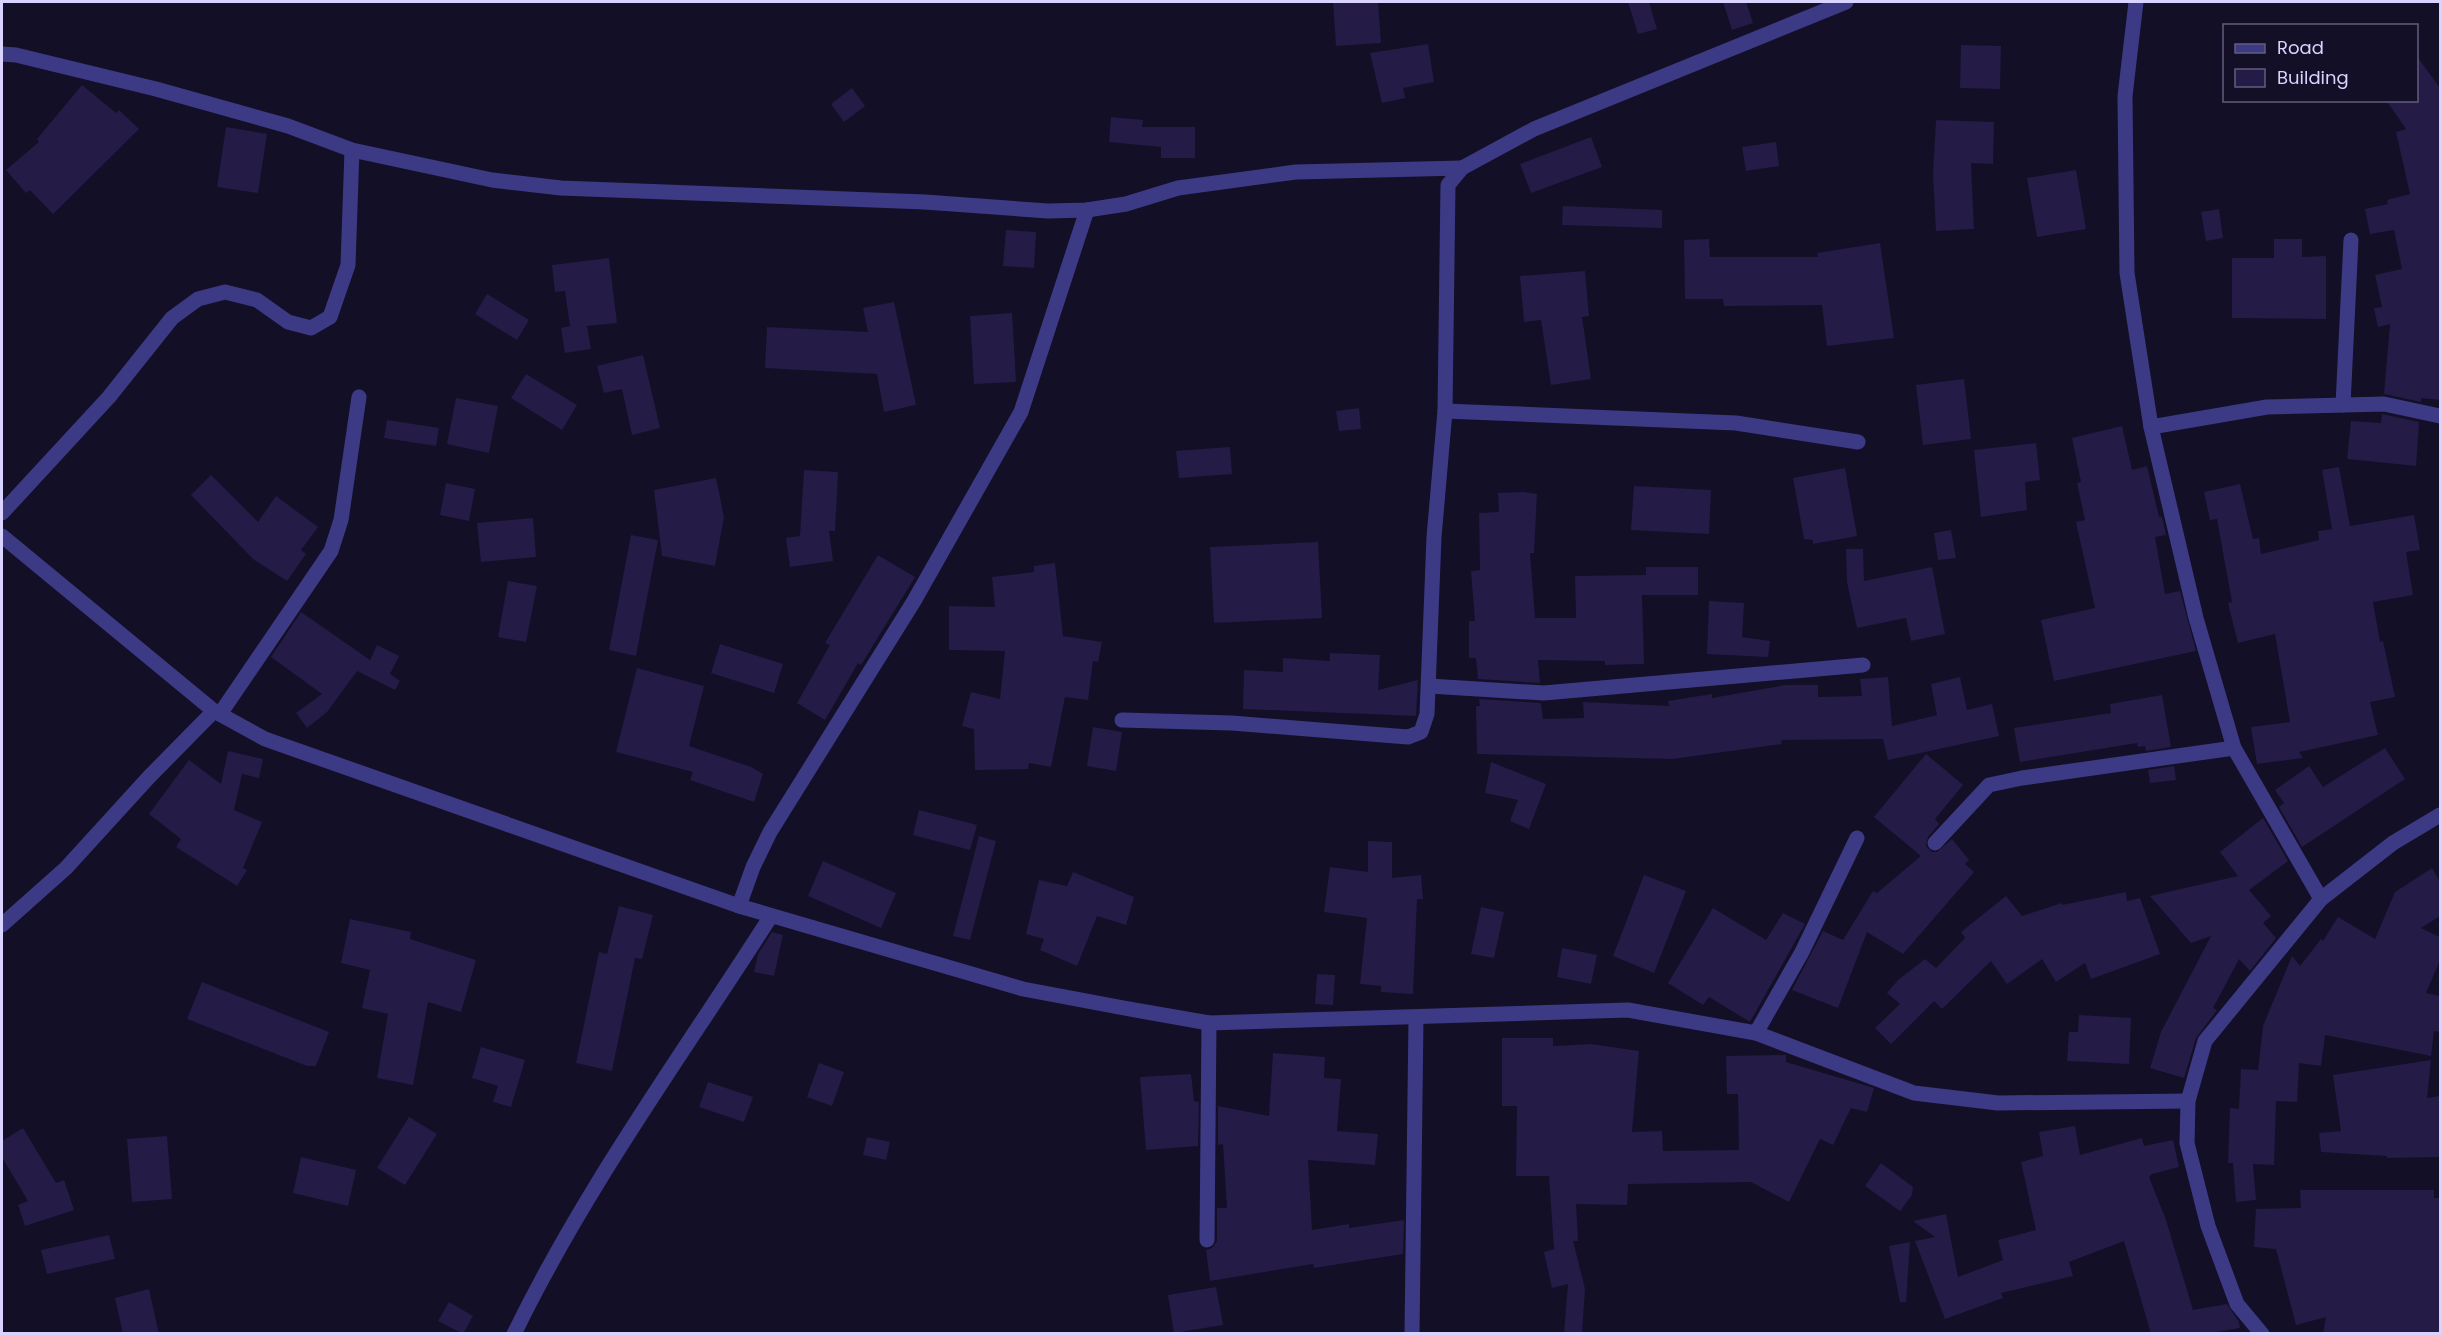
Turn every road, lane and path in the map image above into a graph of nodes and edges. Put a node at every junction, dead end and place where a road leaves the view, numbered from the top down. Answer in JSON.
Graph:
{"nodes":[{"id":1,"x":1846,"y":2,"type":"edge"},
{"id":2,"x":2136,"y":2,"type":"edge"},
{"id":3,"x":2,"y":54,"type":"edge"},
{"id":4,"x":352,"y":150,"type":"junction"},
{"id":5,"x":1461,"y":168,"type":"junction"},
{"id":6,"x":1087,"y":210,"type":"junction"},
{"id":7,"x":2351,"y":240,"type":"dead end"},
{"id":8,"x":359,"y":397,"type":"dead end"},
{"id":9,"x":2343,"y":405,"type":"junction"},
{"id":10,"x":1445,"y":411,"type":"junction"},
{"id":11,"x":2440,"y":416,"type":"edge"},
{"id":12,"x":2151,"y":427,"type":"junction"},
{"id":13,"x":1858,"y":442,"type":"dead end"},
{"id":14,"x":2,"y":513,"type":"edge"},
{"id":15,"x":2,"y":536,"type":"edge"},
{"id":16,"x":1863,"y":665,"type":"dead end"},
{"id":17,"x":1429,"y":686,"type":"junction"},
{"id":18,"x":217,"y":712,"type":"junction"},
{"id":19,"x":1122,"y":720,"type":"dead end"},
{"id":20,"x":2234,"y":748,"type":"junction"},
{"id":21,"x":2440,"y":815,"type":"edge"},
{"id":22,"x":1857,"y":838,"type":"dead end"},
{"id":23,"x":1935,"y":843,"type":"dead end"},
{"id":24,"x":2321,"y":899,"type":"junction"},
{"id":25,"x":740,"y":906,"type":"junction"},
{"id":26,"x":771,"y":916,"type":"junction"},
{"id":27,"x":2,"y":925,"type":"edge"},
{"id":28,"x":1416,"y":1018,"type":"junction"},
{"id":29,"x":1209,"y":1023,"type":"junction"},
{"id":30,"x":1756,"y":1033,"type":"junction"},
{"id":31,"x":2188,"y":1101,"type":"junction"},
{"id":32,"x":1207,"y":1240,"type":"dead end"},
{"id":33,"x":514,"y":1334,"type":"edge"},
{"id":34,"x":1412,"y":1334,"type":"edge"},
{"id":35,"x":2262,"y":1334,"type":"edge"}],
"edges":[{"from":1,"to":5,"type":"street"},
{"from":2,"to":12,"type":"street"},
{"from":3,"to":4,"type":"street"},
{"from":4,"to":6,"type":"street"},
{"from":4,"to":14,"type":"street"},
{"from":5,"to":6,"type":"street"},
{"from":5,"to":10,"type":"street"},
{"from":6,"to":25,"type":"street"},
{"from":7,"to":9,"type":"street"},
{"from":8,"to":18,"type":"street"},
{"from":9,"to":11,"type":"street"},
{"from":9,"to":12,"type":"street"},
{"from":10,"to":13,"type":"street"},
{"from":10,"to":17,"type":"street"},
{"from":12,"to":20,"type":"street"},
{"from":15,"to":18,"type":"street"},
{"from":16,"to":17,"type":"street"},
{"from":17,"to":19,"type":"street"},
{"from":18,"to":25,"type":"street"},
{"from":18,"to":27,"type":"street"},
{"from":20,"to":23,"type":"street"},
{"from":20,"to":24,"type":"street"},
{"from":21,"to":24,"type":"street"},
{"from":22,"to":30,"type":"street"},
{"from":24,"to":31,"type":"street"},
{"from":25,"to":26,"type":"street"},
{"from":26,"to":29,"type":"street"},
{"from":26,"to":33,"type":"street"},
{"from":28,"to":29,"type":"street"},
{"from":28,"to":30,"type":"street"},
{"from":28,"to":34,"type":"street"},
{"from":29,"to":32,"type":"street"},
{"from":30,"to":31,"type":"street"},
{"from":31,"to":35,"type":"street"}]}
